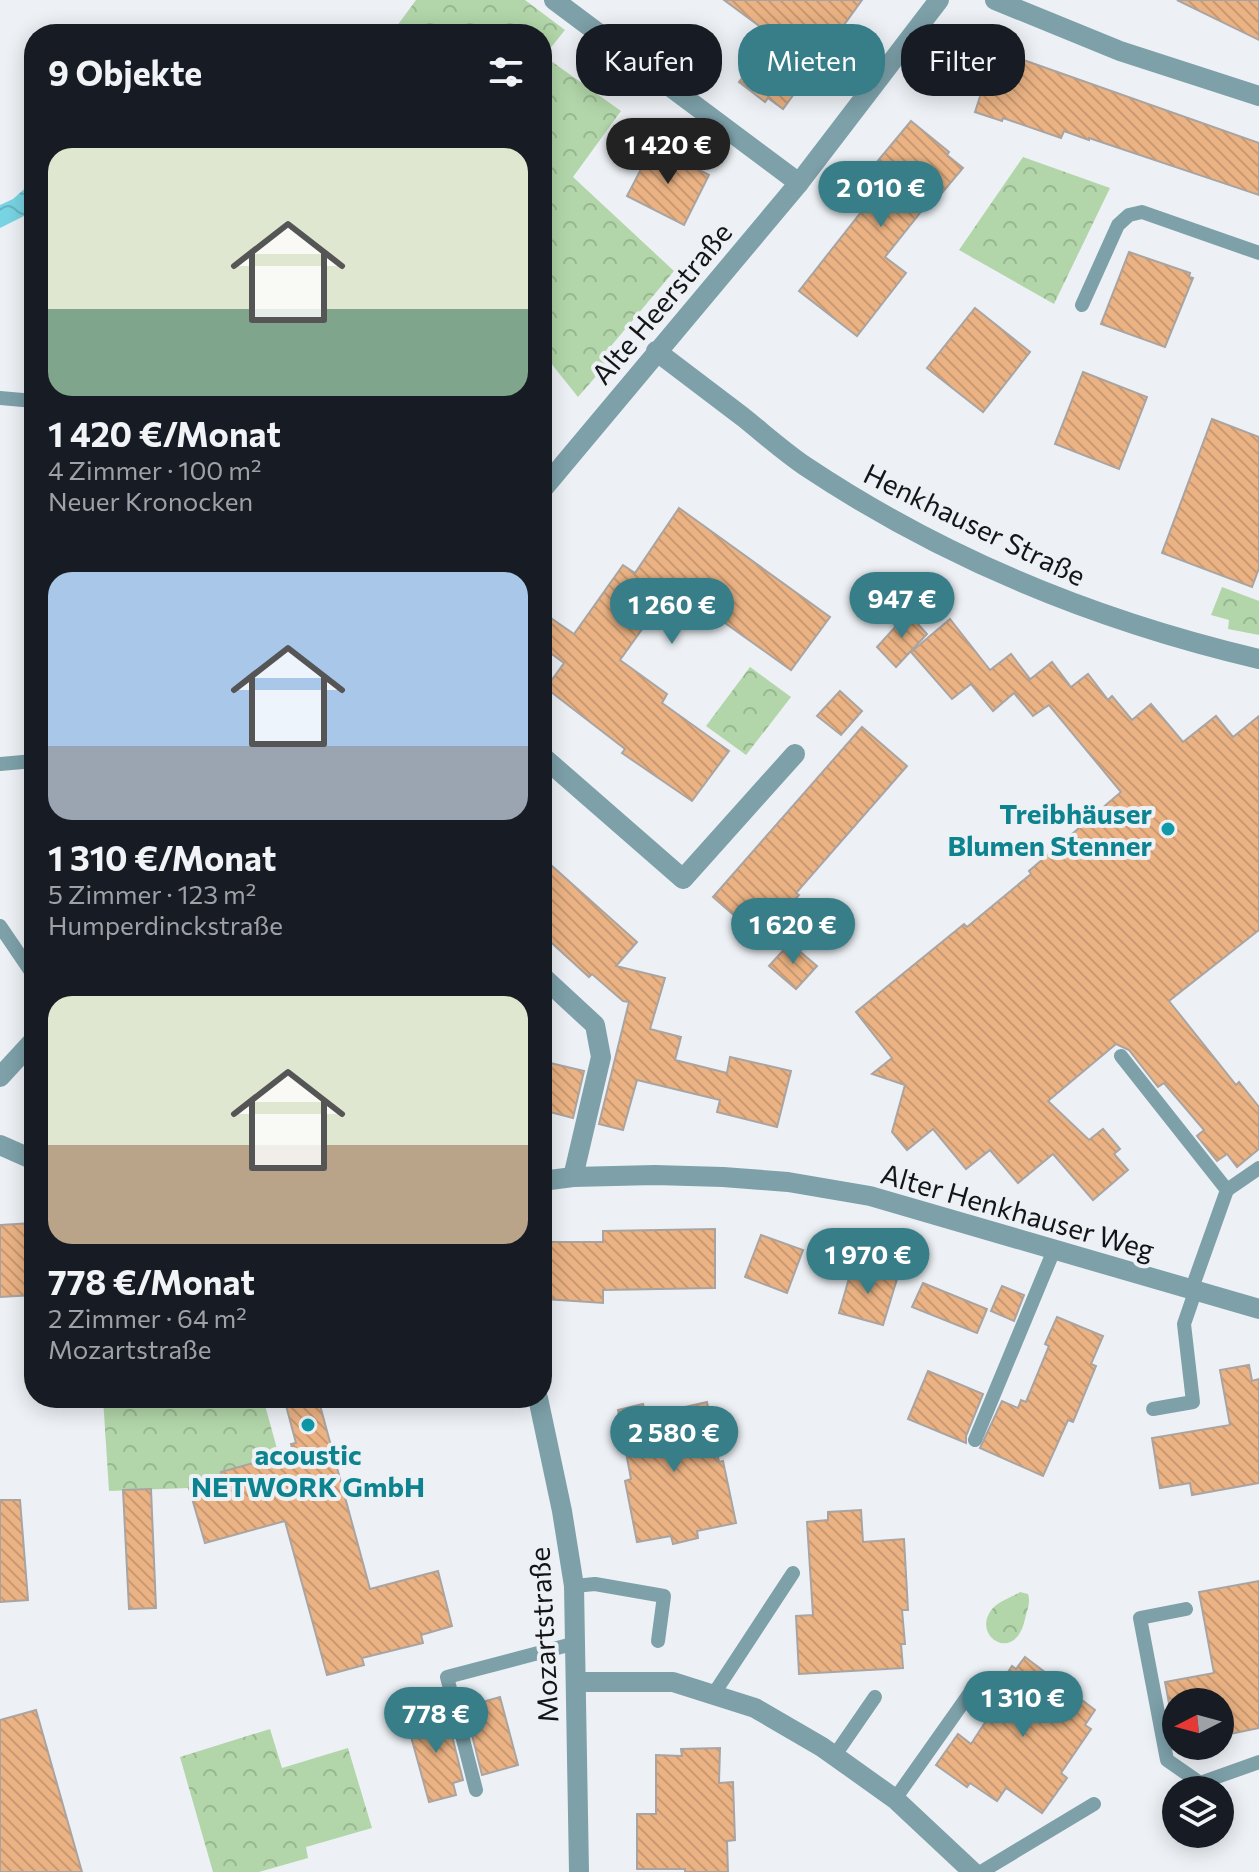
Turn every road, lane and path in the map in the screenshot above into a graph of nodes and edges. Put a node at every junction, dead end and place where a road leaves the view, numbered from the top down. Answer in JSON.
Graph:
{"nodes":[{"id":1,"x":554,"y":0,"type":"edge"},
{"id":2,"x":939,"y":0,"type":"edge"},
{"id":3,"x":995,"y":0,"type":"edge"},
{"id":4,"x":1259,"y":96,"type":"edge"},
{"id":5,"x":799,"y":183,"type":"junction"},
{"id":6,"x":1259,"y":253,"type":"edge"},
{"id":7,"x":1082,"y":305,"type":"dead end"},
{"id":8,"x":656,"y":351,"type":"junction"},
{"id":9,"x":0,"y":398,"type":"edge"},
{"id":10,"x":24,"y":400,"type":"edge"},
{"id":11,"x":552,"y":478,"type":"edge"},
{"id":12,"x":1259,"y":659,"type":"edge"},
{"id":13,"x":795,"y":754,"type":"dead end"},
{"id":14,"x":24,"y":762,"type":"edge"},
{"id":15,"x":0,"y":764,"type":"edge"},
{"id":16,"x":552,"y":765,"type":"edge"},
{"id":17,"x":0,"y":926,"type":"edge"},
{"id":18,"x":24,"y":961,"type":"edge"},
{"id":19,"x":552,"y":985,"type":"edge"},
{"id":20,"x":24,"y":1051,"type":"edge"},
{"id":21,"x":1121,"y":1056,"type":"dead end"},
{"id":22,"x":0,"y":1077,"type":"edge"},
{"id":23,"x":0,"y":1145,"type":"edge"},
{"id":24,"x":24,"y":1156,"type":"edge"},
{"id":25,"x":1259,"y":1168,"type":"edge"},
{"id":26,"x":573,"y":1177,"type":"junction"},
{"id":27,"x":552,"y":1180,"type":"edge"},
{"id":28,"x":1227,"y":1190,"type":"junction"},
{"id":29,"x":1054,"y":1250,"type":"junction"},
{"id":30,"x":1193,"y":1291,"type":"junction"},
{"id":31,"x":1259,"y":1309,"type":"edge"},
{"id":32,"x":540,"y":1408,"type":"edge"},
{"id":33,"x":1153,"y":1409,"type":"dead end"},
{"id":34,"x":975,"y":1440,"type":"dead end"},
{"id":35,"x":793,"y":1573,"type":"dead end"},
{"id":36,"x":574,"y":1586,"type":"junction"},
{"id":37,"x":1186,"y":1609,"type":"dead end"},
{"id":38,"x":658,"y":1641,"type":"dead end"},
{"id":39,"x":576,"y":1643,"type":"junction"},
{"id":40,"x":576,"y":1682,"type":"junction"},
{"id":41,"x":972,"y":1690,"type":"dead end"},
{"id":42,"x":713,"y":1695,"type":"junction"},
{"id":43,"x":875,"y":1697,"type":"dead end"},
{"id":44,"x":835,"y":1755,"type":"junction"},
{"id":45,"x":1259,"y":1762,"type":"edge"},
{"id":46,"x":476,"y":1790,"type":"dead end"},
{"id":47,"x":895,"y":1799,"type":"junction"},
{"id":48,"x":1094,"y":1804,"type":"dead end"},
{"id":49,"x":579,"y":1872,"type":"edge"},
{"id":50,"x":973,"y":1872,"type":"edge"},
{"id":51,"x":981,"y":1872,"type":"edge"}],
"edges":[{"from":1,"to":5,"type":"street"},
{"from":2,"to":5,"type":"street","name":"Alte Heerstraße"},
{"from":3,"to":4,"type":"street"},
{"from":5,"to":8,"type":"street","name":"Alte Heerstraße"},
{"from":6,"to":7,"type":"lane"},
{"from":8,"to":11,"type":"street","name":"Alte Heerstraße"},
{"from":8,"to":12,"type":"street","name":"Henkhauser Straße"},
{"from":9,"to":10,"type":"lane"},
{"from":13,"to":16,"type":"street"},
{"from":14,"to":15,"type":"lane"},
{"from":17,"to":18,"type":"lane"},
{"from":19,"to":26,"type":"street"},
{"from":20,"to":22,"type":"street"},
{"from":21,"to":28,"type":"lane"},
{"from":23,"to":24,"type":"street"},
{"from":25,"to":28,"type":"lane"},
{"from":26,"to":27,"type":"street","name":"Alter Henkhauser Weg"},
{"from":26,"to":29,"type":"street","name":"Alter Henkhauser Weg"},
{"from":28,"to":30,"type":"lane"},
{"from":29,"to":30,"type":"street","name":"Alter Henkhauser Weg"},
{"from":29,"to":34,"type":"lane"},
{"from":30,"to":31,"type":"street","name":"Alter Henkhauser Weg"},
{"from":30,"to":33,"type":"lane"},
{"from":32,"to":36,"type":"street","name":"Mozartstraße"},
{"from":35,"to":42,"type":"lane"},
{"from":36,"to":38,"type":"lane"},
{"from":36,"to":39,"type":"street","name":"Mozartstraße"},
{"from":37,"to":45,"type":"lane"},
{"from":39,"to":40,"type":"street","name":"Mozartstraße"},
{"from":39,"to":46,"type":"lane"},
{"from":40,"to":42,"type":"street"},
{"from":40,"to":49,"type":"street","name":"Mozartstraße"},
{"from":41,"to":47,"type":"lane"},
{"from":42,"to":44,"type":"street"},
{"from":43,"to":44,"type":"lane"},
{"from":44,"to":47,"type":"street"},
{"from":47,"to":50,"type":"street"},
{"from":48,"to":51,"type":"lane"}]}
